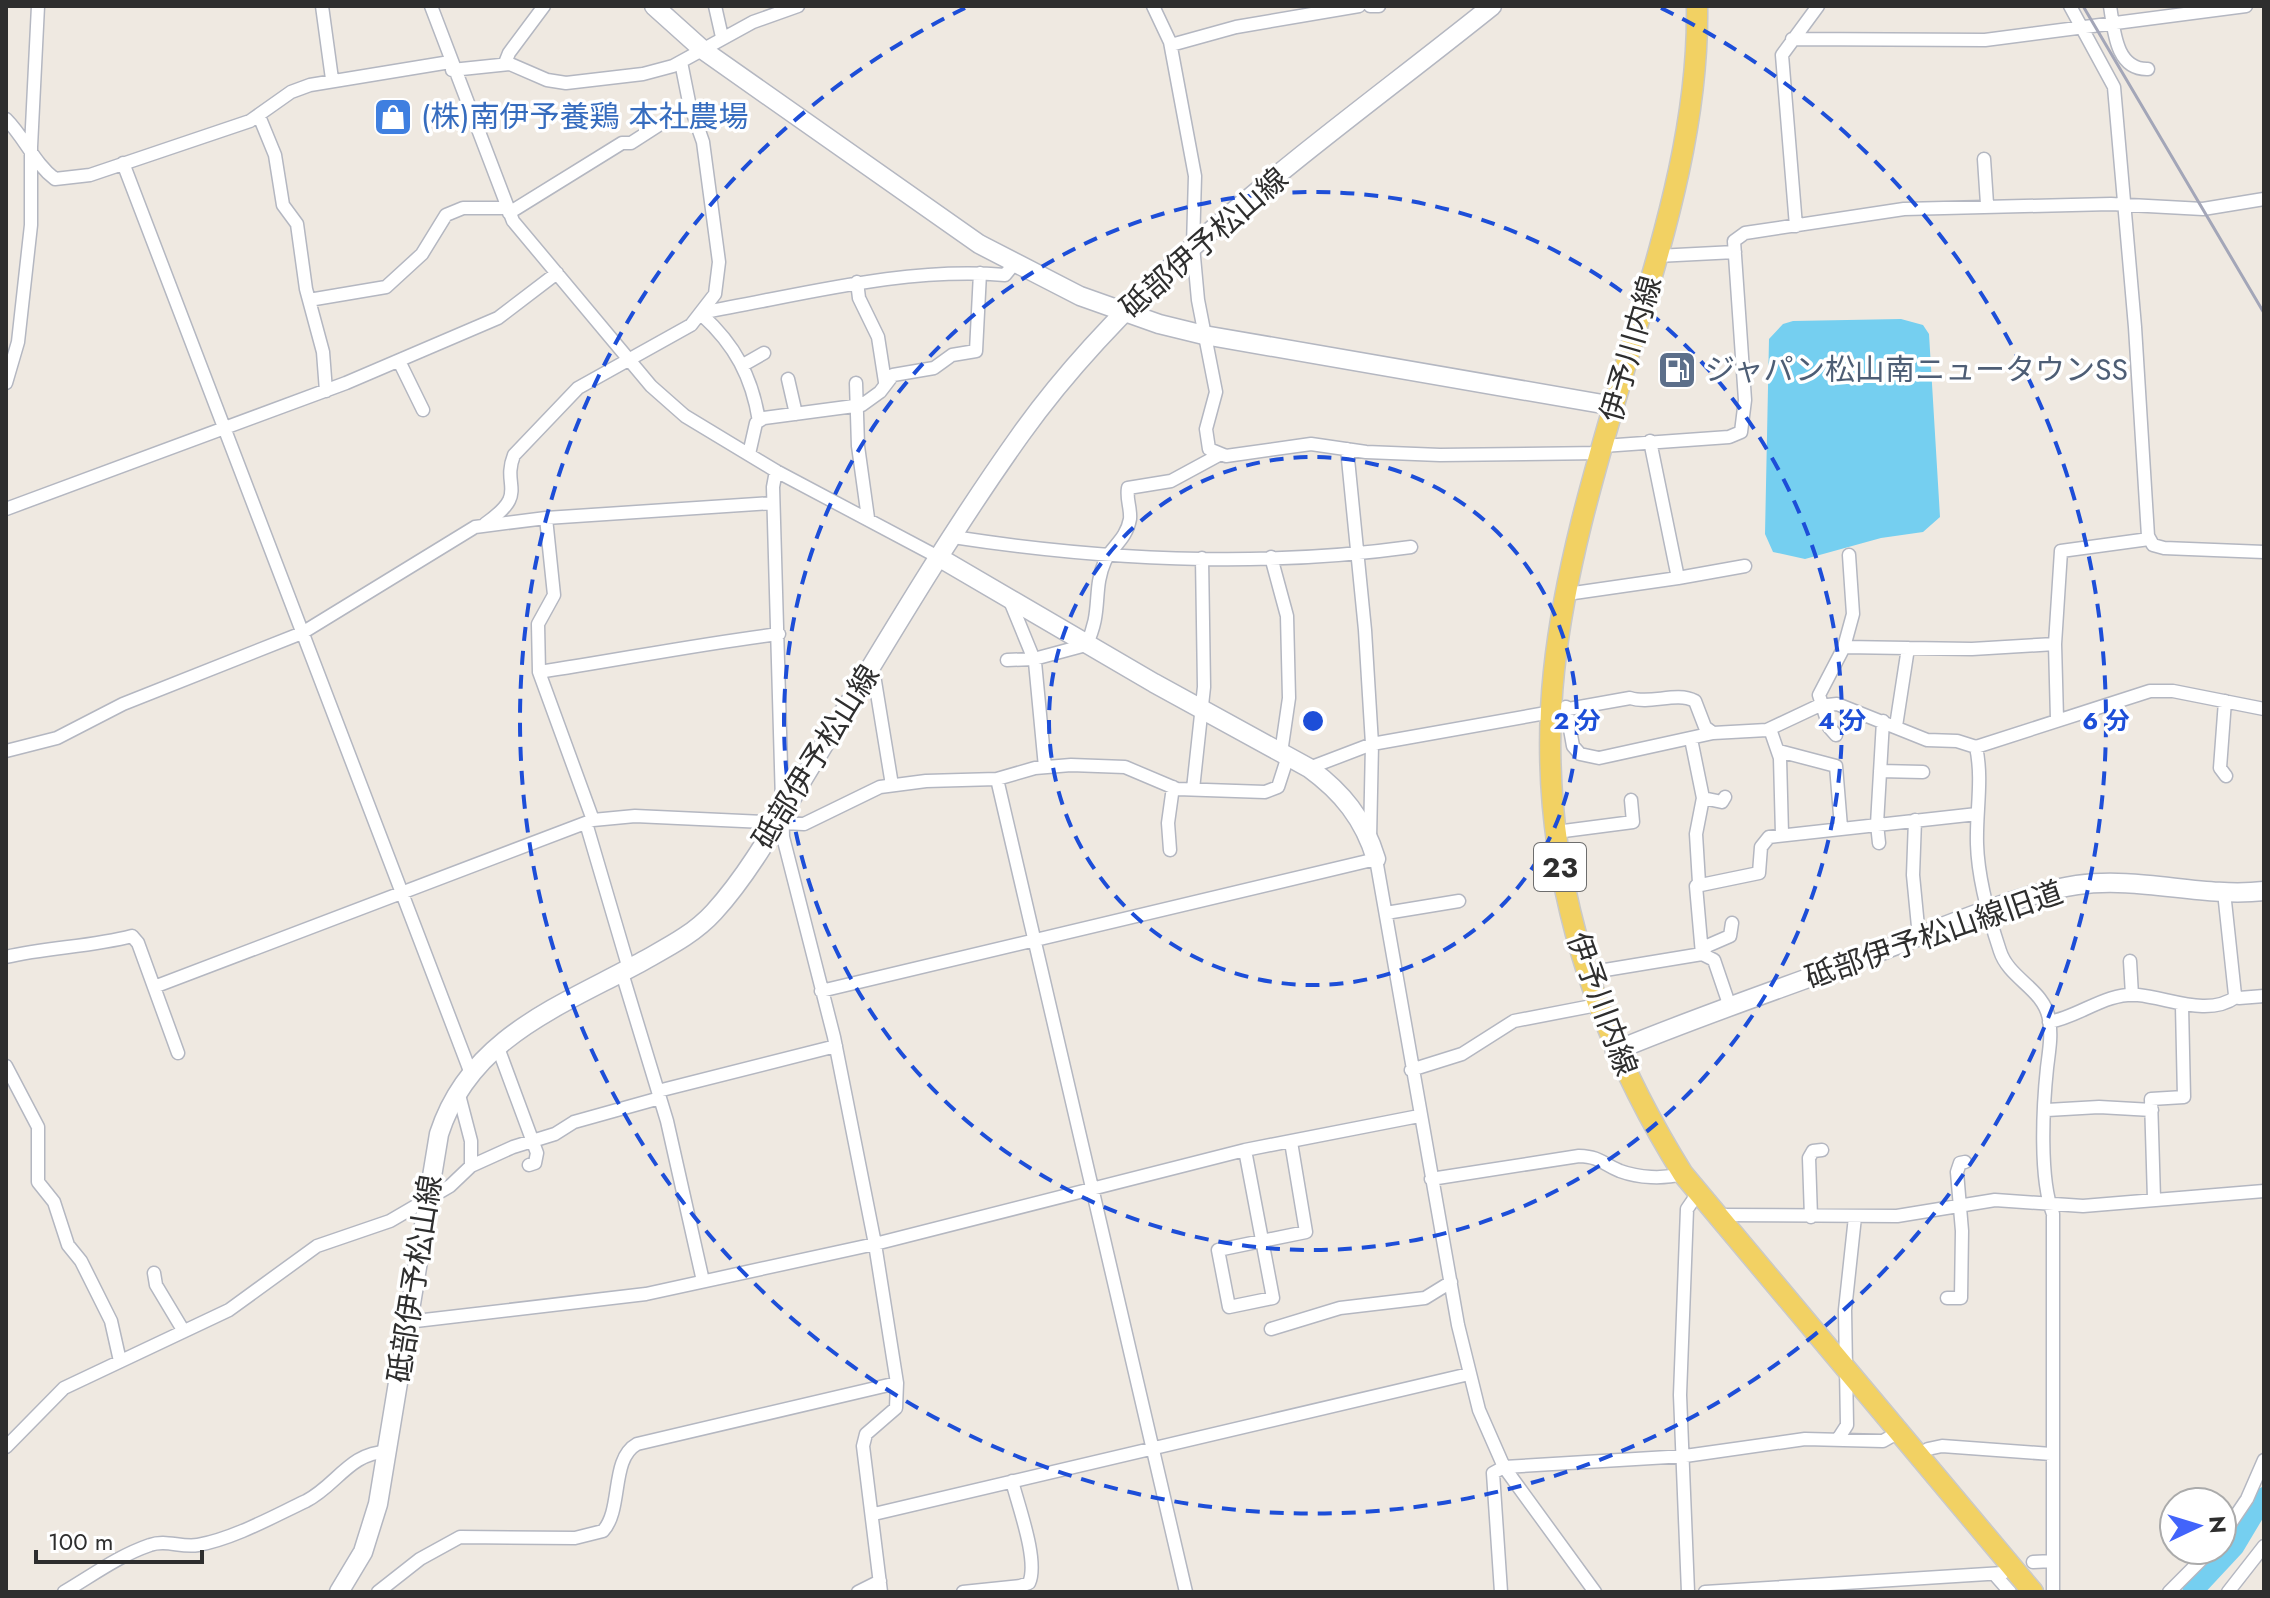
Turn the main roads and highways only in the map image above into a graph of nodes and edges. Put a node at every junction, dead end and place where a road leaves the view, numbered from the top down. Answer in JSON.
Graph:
{"nodes":[{"id":1,"x":1697,"y":6,"type":"edge"},
{"id":2,"x":2033,"y":1592,"type":"edge"}],
"edges":[{"from":1,"to":2,"type":"main road","name":"伊予川内線","number":"23"}]}
